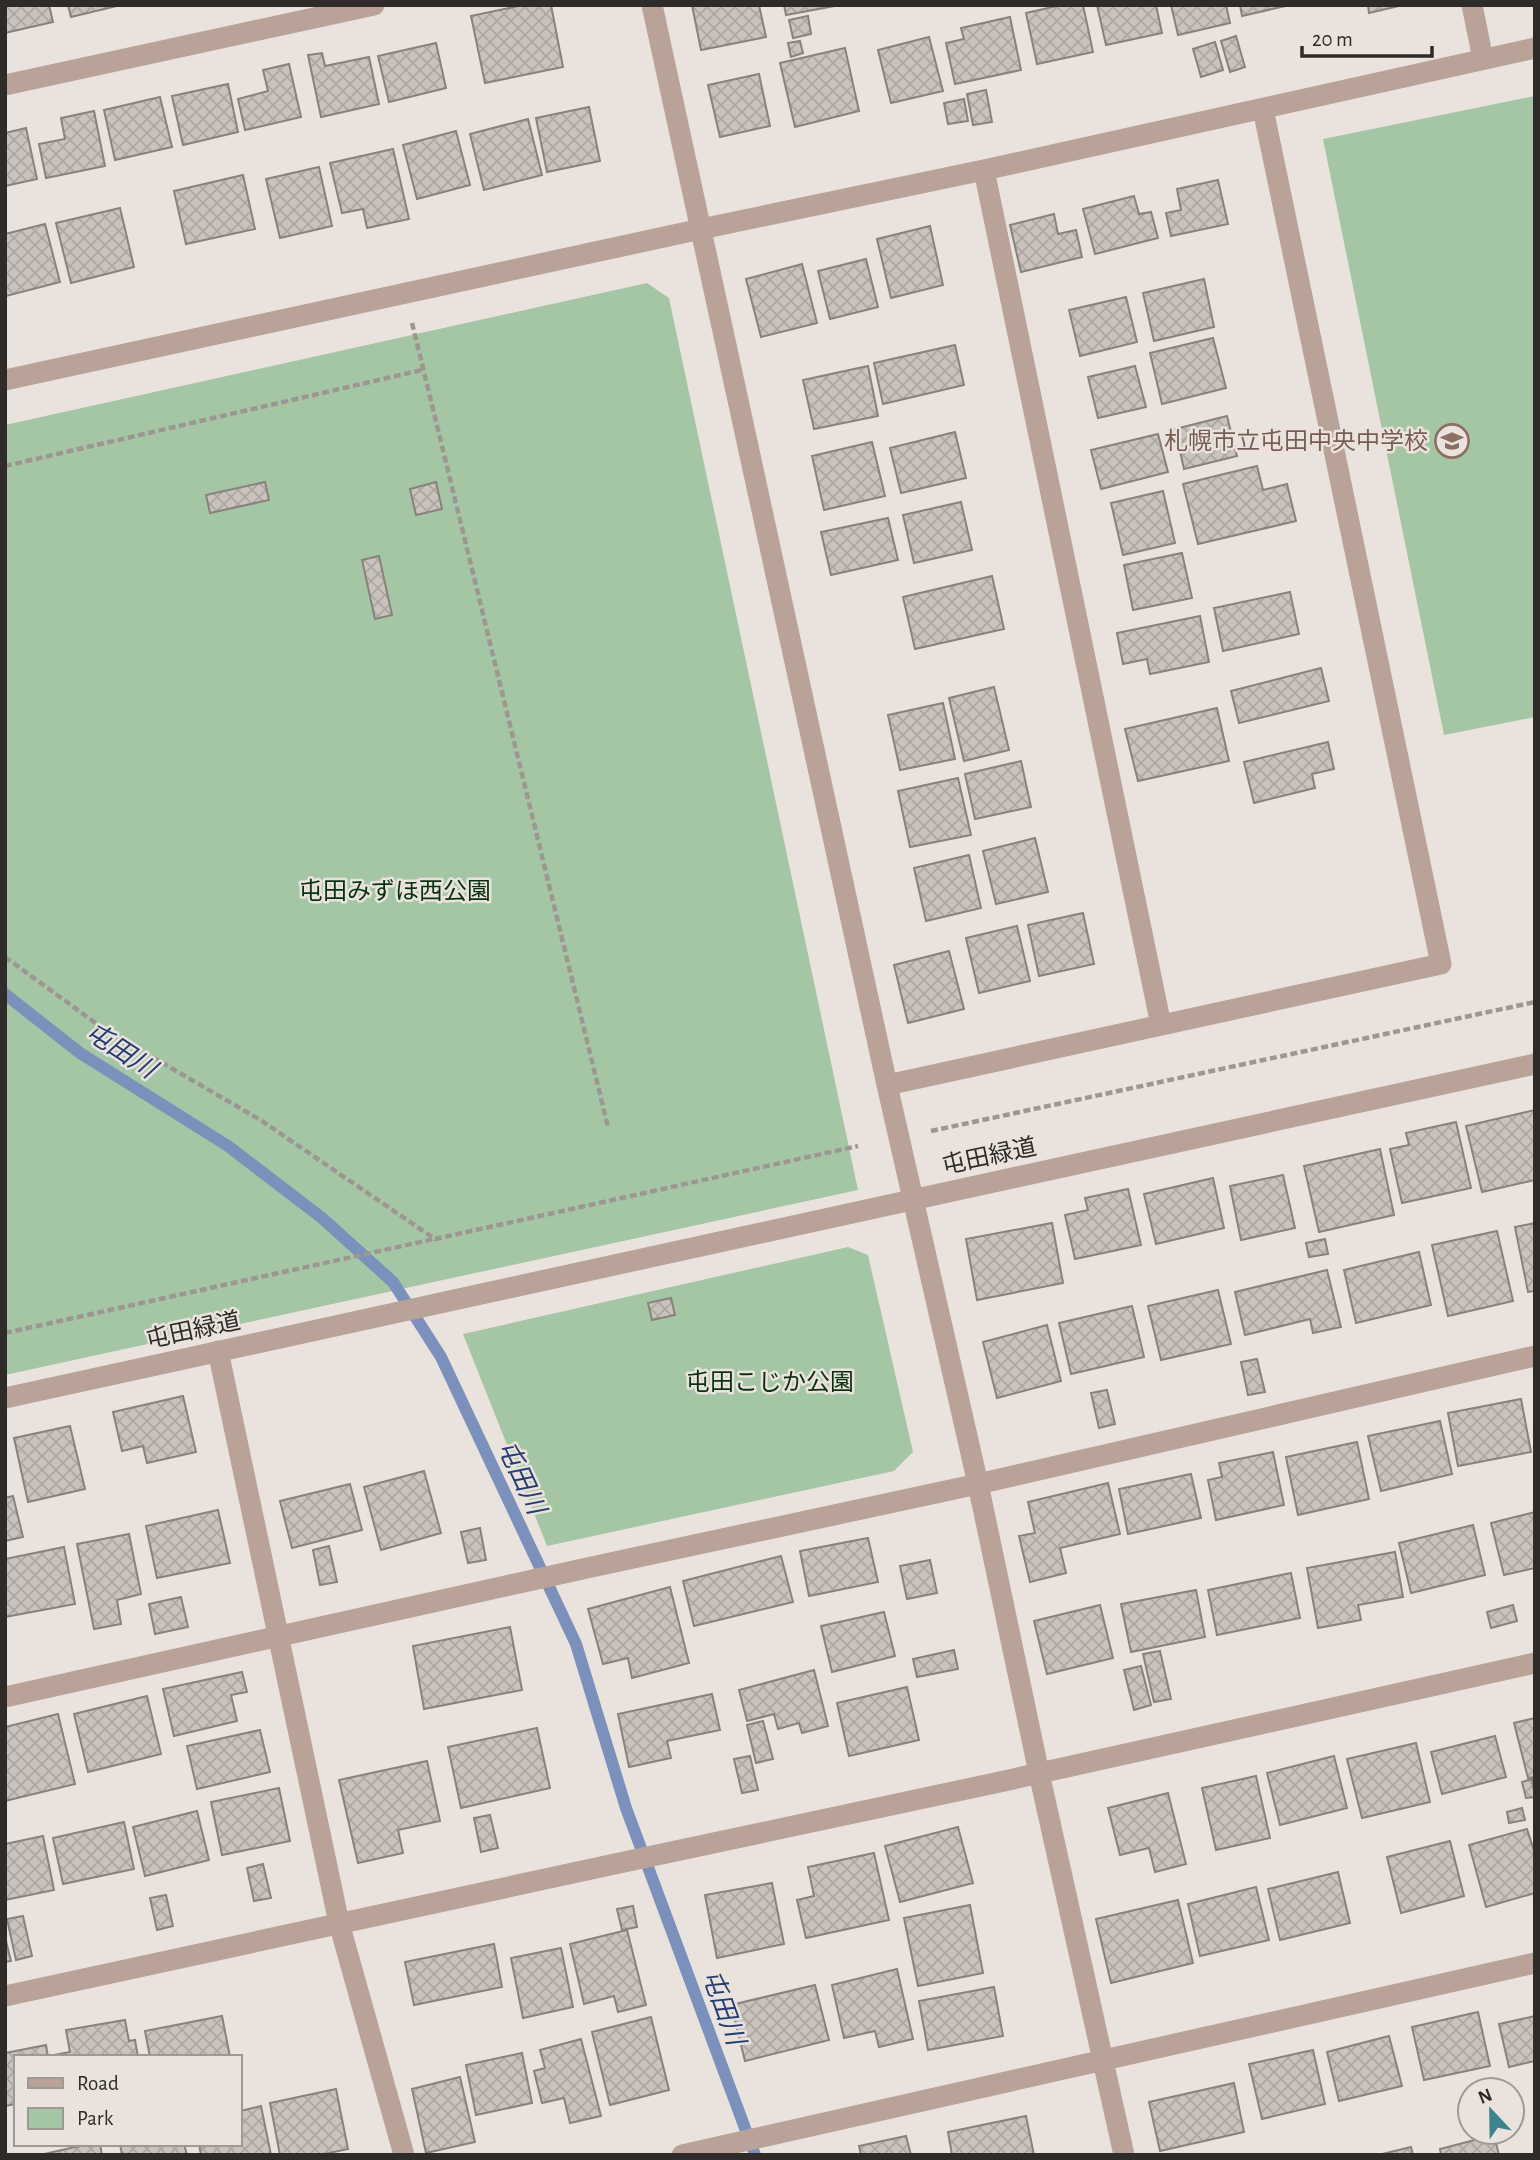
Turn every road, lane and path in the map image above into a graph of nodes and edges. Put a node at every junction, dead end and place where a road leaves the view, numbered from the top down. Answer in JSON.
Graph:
{"nodes":[{"id":1,"x":374,"y":5,"type":"edge"},
{"id":2,"x":653,"y":5,"type":"edge"},
{"id":3,"x":1472,"y":5,"type":"edge"},
{"id":4,"x":1535,"y":48,"type":"edge"},
{"id":5,"x":1483,"y":59,"type":"junction"},
{"id":6,"x":5,"y":85,"type":"edge"},
{"id":7,"x":1264,"y":109,"type":"junction"},
{"id":8,"x":984,"y":170,"type":"junction"},
{"id":9,"x":701,"y":229,"type":"junction"},
{"id":10,"x":412,"y":322,"type":"dead end"},
{"id":11,"x":422,"y":370,"type":"junction"},
{"id":12,"x":5,"y":380,"type":"edge"},
{"id":13,"x":5,"y":466,"type":"edge"},
{"id":14,"x":5,"y":957,"type":"edge"},
{"id":15,"x":1535,"y":1002,"type":"edge"},
{"id":16,"x":1161,"y":1025,"type":"junction"},
{"id":17,"x":1535,"y":1064,"type":"edge"},
{"id":18,"x":887,"y":1085,"type":"junction"},
{"id":19,"x":608,"y":1127,"type":"dead end"},
{"id":20,"x":923,"y":1133,"type":"dead end"},
{"id":21,"x":858,"y":1146,"type":"dead end"},
{"id":22,"x":913,"y":1199,"type":"junction"},
{"id":23,"x":435,"y":1239,"type":"junction"},
{"id":24,"x":5,"y":1333,"type":"edge"},
{"id":25,"x":218,"y":1351,"type":"junction"},
{"id":26,"x":1535,"y":1356,"type":"edge"},
{"id":27,"x":5,"y":1398,"type":"edge"},
{"id":28,"x":978,"y":1484,"type":"junction"},
{"id":29,"x":279,"y":1636,"type":"junction"},
{"id":30,"x":1535,"y":1663,"type":"edge"},
{"id":31,"x":5,"y":1697,"type":"edge"},
{"id":32,"x":1039,"y":1773,"type":"junction"},
{"id":33,"x":339,"y":1923,"type":"junction"},
{"id":34,"x":1535,"y":1963,"type":"edge"},
{"id":35,"x":5,"y":1997,"type":"edge"},
{"id":36,"x":1103,"y":2061,"type":"junction"},
{"id":37,"x":404,"y":2155,"type":"edge"},
{"id":38,"x":681,"y":2155,"type":"edge"},
{"id":39,"x":1124,"y":2155,"type":"edge"}],
"edges":[{"from":1,"to":6,"type":"street"},
{"from":2,"to":9,"type":"street"},
{"from":3,"to":5,"type":"street"},
{"from":4,"to":5,"type":"street"},
{"from":5,"to":7,"type":"street"},
{"from":7,"to":8,"type":"street"},
{"from":7,"to":16,"type":"street"},
{"from":8,"to":9,"type":"street"},
{"from":8,"to":16,"type":"street"},
{"from":9,"to":12,"type":"street"},
{"from":9,"to":18,"type":"street"},
{"from":10,"to":11,"type":"path"},
{"from":11,"to":13,"type":"path"},
{"from":11,"to":19,"type":"path"},
{"from":14,"to":23,"type":"path"},
{"from":15,"to":20,"type":"path"},
{"from":16,"to":18,"type":"street"},
{"from":17,"to":22,"type":"street","name":"屯田緑道"},
{"from":18,"to":22,"type":"street"},
{"from":21,"to":23,"type":"path"},
{"from":22,"to":25,"type":"street","name":"屯田緑道"},
{"from":22,"to":28,"type":"street"},
{"from":23,"to":24,"type":"path"},
{"from":25,"to":27,"type":"street","name":"屯田緑道"},
{"from":25,"to":29,"type":"street"},
{"from":26,"to":28,"type":"street"},
{"from":28,"to":29,"type":"street"},
{"from":28,"to":32,"type":"street"},
{"from":29,"to":31,"type":"street"},
{"from":29,"to":33,"type":"street"},
{"from":30,"to":32,"type":"street"},
{"from":32,"to":33,"type":"street"},
{"from":32,"to":36,"type":"street"},
{"from":33,"to":35,"type":"street"},
{"from":33,"to":37,"type":"street"},
{"from":34,"to":36,"type":"street"},
{"from":36,"to":38,"type":"street"},
{"from":36,"to":39,"type":"street"}]}
